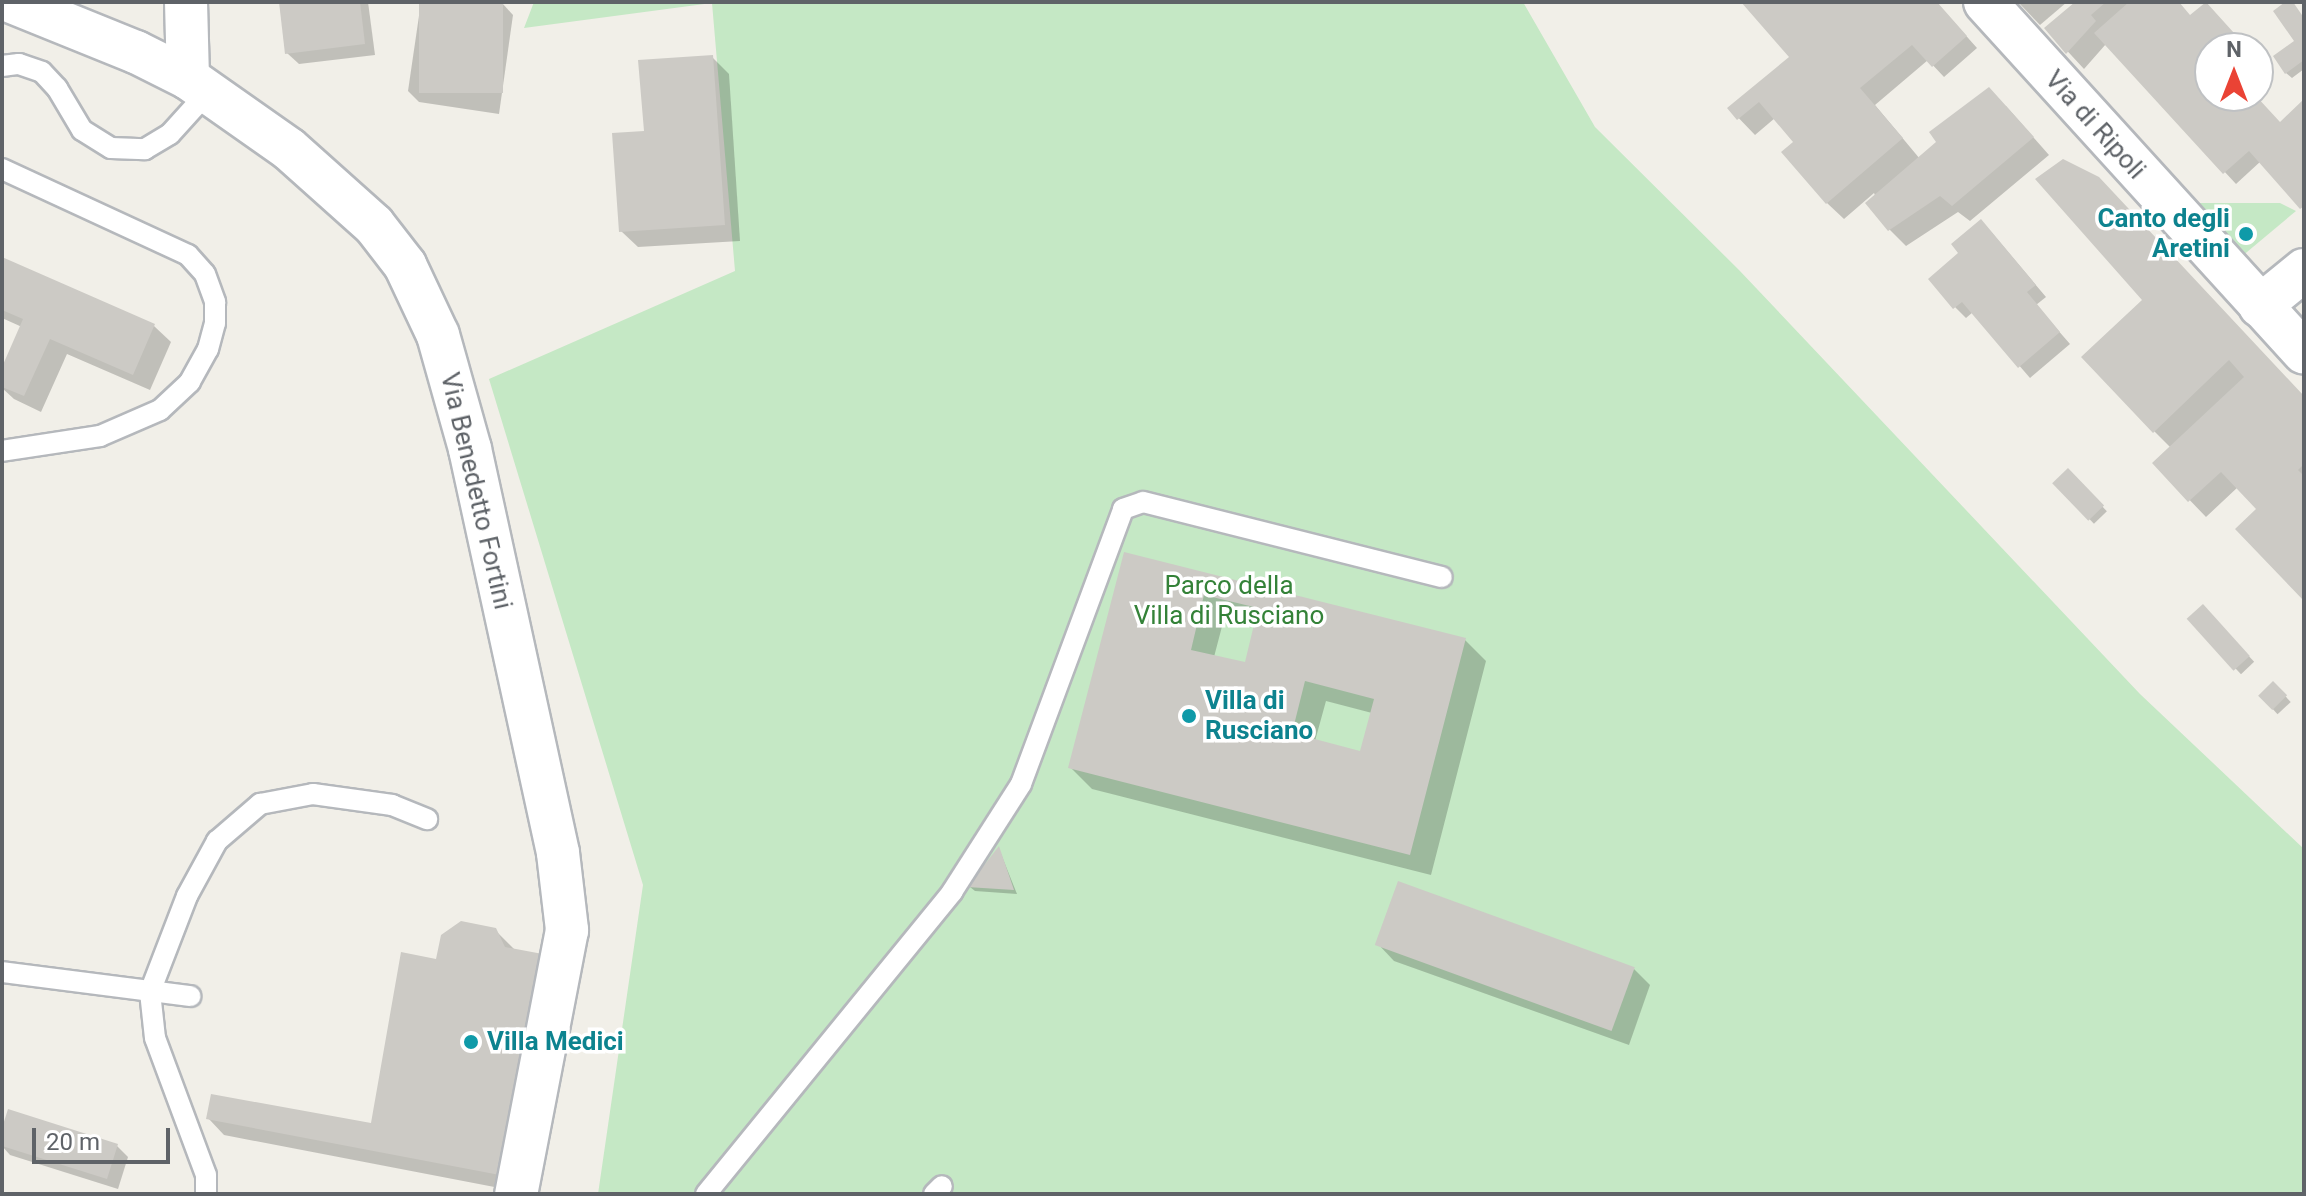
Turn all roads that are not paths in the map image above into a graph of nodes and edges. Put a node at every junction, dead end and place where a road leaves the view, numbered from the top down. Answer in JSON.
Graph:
{"nodes":[{"id":1,"x":12,"y":2,"type":"edge"},
{"id":2,"x":186,"y":2,"type":"edge"},
{"id":3,"x":1985,"y":2,"type":"edge"},
{"id":4,"x":2,"y":66,"type":"edge"},
{"id":5,"x":198,"y":85,"type":"junction"},
{"id":6,"x":2,"y":169,"type":"edge"},
{"id":7,"x":2304,"y":270,"type":"edge"},
{"id":8,"x":2260,"y":306,"type":"junction"},
{"id":9,"x":2304,"y":352,"type":"edge"},
{"id":10,"x":2,"y":451,"type":"edge"},
{"id":11,"x":1442,"y":577,"type":"dead end"},
{"id":12,"x":427,"y":819,"type":"dead end"},
{"id":13,"x":2,"y":972,"type":"edge"},
{"id":14,"x":150,"y":992,"type":"junction"},
{"id":15,"x":190,"y":996,"type":"dead end"},
{"id":16,"x":206,"y":1194,"type":"edge"},
{"id":17,"x":516,"y":1194,"type":"edge"},
{"id":18,"x":706,"y":1194,"type":"edge"}],
"edges":[{"from":1,"to":5,"type":"street","name":"Via Benedetto Fortini"},
{"from":2,"to":5,"type":"street"},
{"from":3,"to":8,"type":"street","name":"Via di Ripoli"},
{"from":4,"to":5,"type":"lane"},
{"from":5,"to":17,"type":"street","name":"Via Benedetto Fortini"},
{"from":6,"to":10,"type":"lane"},
{"from":7,"to":8,"type":"street"},
{"from":8,"to":9,"type":"street","name":"Via di Ripoli"},
{"from":11,"to":18,"type":"lane"},
{"from":12,"to":14,"type":"lane"},
{"from":13,"to":14,"type":"lane"},
{"from":14,"to":15,"type":"lane"},
{"from":14,"to":16,"type":"lane"}]}
